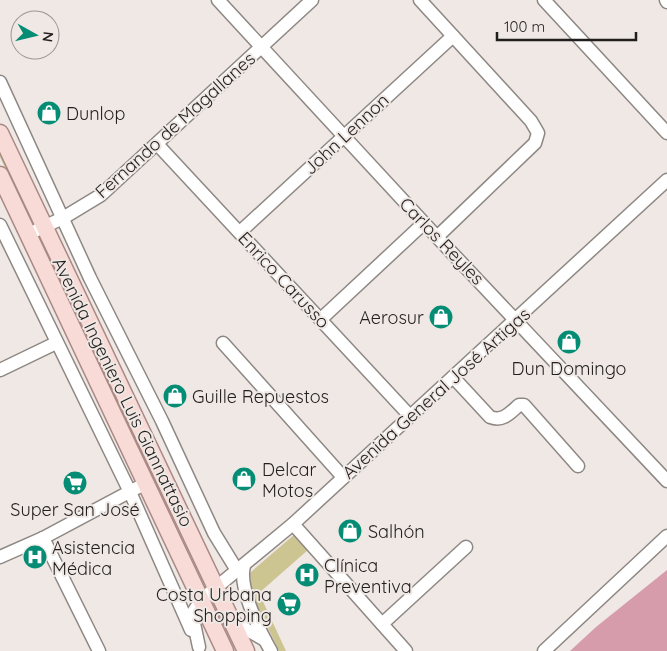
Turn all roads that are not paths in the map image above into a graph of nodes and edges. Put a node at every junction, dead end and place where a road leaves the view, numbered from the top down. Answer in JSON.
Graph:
{"nodes":[{"id":1,"x":218,"y":0,"type":"edge"},
{"id":2,"x":312,"y":0,"type":"edge"},
{"id":3,"x":420,"y":0,"type":"edge"},
{"id":4,"x":544,"y":0,"type":"edge"},
{"id":5,"x":453,"y":36,"type":"junction"},
{"id":6,"x":261,"y":47,"type":"junction"},
{"id":7,"x":0,"y":82,"type":"edge"},
{"id":8,"x":0,"y":133,"type":"edge"},
{"id":9,"x":667,"y":133,"type":"edge"},
{"id":10,"x":343,"y":136,"type":"junction"},
{"id":11,"x":157,"y":144,"type":"junction"},
{"id":12,"x":0,"y":175,"type":"edge"},
{"id":13,"x":667,"y":180,"type":"edge"},
{"id":14,"x":63,"y":218,"type":"junction"},
{"id":15,"x":424,"y":223,"type":"junction"},
{"id":16,"x":0,"y":225,"type":"edge"},
{"id":17,"x":44,"y":227,"type":"junction"},
{"id":18,"x":240,"y":232,"type":"junction"},
{"id":19,"x":28,"y":234,"type":"junction"},
{"id":20,"x":437,"y":237,"type":"junction"},
{"id":21,"x":90,"y":278,"type":"junction"},
{"id":22,"x":77,"y":296,"type":"junction"},
{"id":23,"x":321,"y":319,"type":"junction"},
{"id":24,"x":517,"y":319,"type":"junction"},
{"id":25,"x":56,"y":343,"type":"junction"},
{"id":26,"x":223,"y":343,"type":"dead end"},
{"id":27,"x":0,"y":370,"type":"edge"},
{"id":28,"x":453,"y":377,"type":"junction"},
{"id":29,"x":410,"y":416,"type":"junction"},
{"id":30,"x":578,"y":466,"type":"dead end"},
{"id":31,"x":343,"y":477,"type":"junction"},
{"id":32,"x":667,"y":481,"type":"edge"},
{"id":33,"x":146,"y":483,"type":"junction"},
{"id":34,"x":130,"y":492,"type":"junction"},
{"id":35,"x":293,"y":524,"type":"junction"},
{"id":36,"x":667,"y":536,"type":"edge"},
{"id":37,"x":42,"y":538,"type":"junction"},
{"id":38,"x":466,"y":547,"type":"dead end"},
{"id":39,"x":0,"y":556,"type":"edge"},
{"id":40,"x":241,"y":569,"type":"junction"},
{"id":41,"x":217,"y":588,"type":"junction"},
{"id":42,"x":201,"y":600,"type":"junction"},
{"id":43,"x":233,"y":622,"type":"junction"},
{"id":44,"x":382,"y":624,"type":"junction"},
{"id":45,"x":268,"y":646,"type":"edge"},
{"id":46,"x":200,"y":649,"type":"edge"},
{"id":47,"x":99,"y":651,"type":"edge"},
{"id":48,"x":225,"y":651,"type":"edge"},
{"id":49,"x":246,"y":651,"type":"edge"},
{"id":50,"x":406,"y":651,"type":"edge"},
{"id":51,"x":544,"y":651,"type":"edge"}],
"edges":[{"from":1,"to":6,"type":"street","name":"Carlos Reyles"},
{"from":2,"to":6,"type":"street","name":"Fernando de Magallanes"},
{"from":3,"to":5,"type":"street"},
{"from":4,"to":9,"type":"street"},
{"from":5,"to":10,"type":"street","name":"John Lennon"},
{"from":5,"to":20,"type":"street"},
{"from":6,"to":10,"type":"street","name":"Carlos Reyles"},
{"from":6,"to":11,"type":"street","name":"Fernando de Magallanes"},
{"from":7,"to":14,"type":"street","name":"Avenida Ingeniero Luis Giannattasio"},
{"from":8,"to":17,"type":"main road","name":"Avenida Ingeniero Luis Giannattasio"},
{"from":10,"to":15,"type":"street","name":"Carlos Reyles"},
{"from":10,"to":18,"type":"street","name":"John Lennon"},
{"from":11,"to":14,"type":"street","name":"Fernando de Magallanes"},
{"from":11,"to":18,"type":"street","name":"Enrico Carusso"},
{"from":12,"to":19,"type":"main road","name":"Avenida Ingeniero Luis Giannattasio"},
{"from":13,"to":24,"type":"street","name":"Avenida General José Artigas"},
{"from":14,"to":17,"type":"street","name":"Fernando de Magallanes"},
{"from":14,"to":21,"type":"street","name":"Avenida Ingeniero Luis Giannattasio"},
{"from":15,"to":20,"type":"street","name":"Carlos Reyles"},
{"from":15,"to":23,"type":"street"},
{"from":16,"to":25,"type":"street"},
{"from":17,"to":19,"type":"street","name":"Fernando de Magallanes"},
{"from":17,"to":22,"type":"main road","name":"Avenida Ingeniero Luis Giannattasio"},
{"from":18,"to":23,"type":"street","name":"Enrico Carusso"},
{"from":19,"to":33,"type":"main road","name":"Avenida Ingeniero Luis Giannattasio"},
{"from":20,"to":24,"type":"street","name":"Carlos Reyles"},
{"from":21,"to":22,"type":"street"},
{"from":21,"to":40,"type":"street","name":"Avenida Ingeniero Luis Giannattasio"},
{"from":22,"to":41,"type":"main road","name":"Avenida Ingeniero Luis Giannattasio"},
{"from":23,"to":29,"type":"street","name":"Enrico Carusso"},
{"from":24,"to":28,"type":"street","name":"Avenida General José Artigas"},
{"from":24,"to":32,"type":"street","name":"Carlos Reyles"},
{"from":25,"to":27,"type":"street"},
{"from":25,"to":34,"type":"street"},
{"from":26,"to":31,"type":"street"},
{"from":28,"to":29,"type":"street","name":"Avenida General José Artigas"},
{"from":28,"to":30,"type":"street"},
{"from":29,"to":31,"type":"street","name":"Avenida General José Artigas"},
{"from":31,"to":35,"type":"street","name":"Avenida General José Artigas"},
{"from":33,"to":34,"type":"street"},
{"from":33,"to":42,"type":"main road","name":"Avenida Ingeniero Luis Giannattasio"},
{"from":34,"to":37,"type":"street"},
{"from":34,"to":46,"type":"street"},
{"from":35,"to":40,"type":"street","name":"Avenida General José Artigas"},
{"from":35,"to":44,"type":"street"},
{"from":36,"to":51,"type":"street"},
{"from":37,"to":39,"type":"street"},
{"from":37,"to":47,"type":"street"},
{"from":38,"to":44,"type":"street"},
{"from":40,"to":41,"type":"street","name":"Avenida General José Artigas"},
{"from":40,"to":45,"type":"street"},
{"from":41,"to":42,"type":"street","name":"Avenida General José Artigas"},
{"from":41,"to":43,"type":"main road","name":"Avenida Ingeniero Luis Giannattasio"},
{"from":42,"to":46,"type":"street"},
{"from":42,"to":48,"type":"main road","name":"Avenida Ingeniero Luis Giannattasio"},
{"from":43,"to":45,"type":"street"},
{"from":43,"to":49,"type":"main road","name":"Avenida Ingeniero Luis Giannattasio"},
{"from":44,"to":50,"type":"street"}]}
